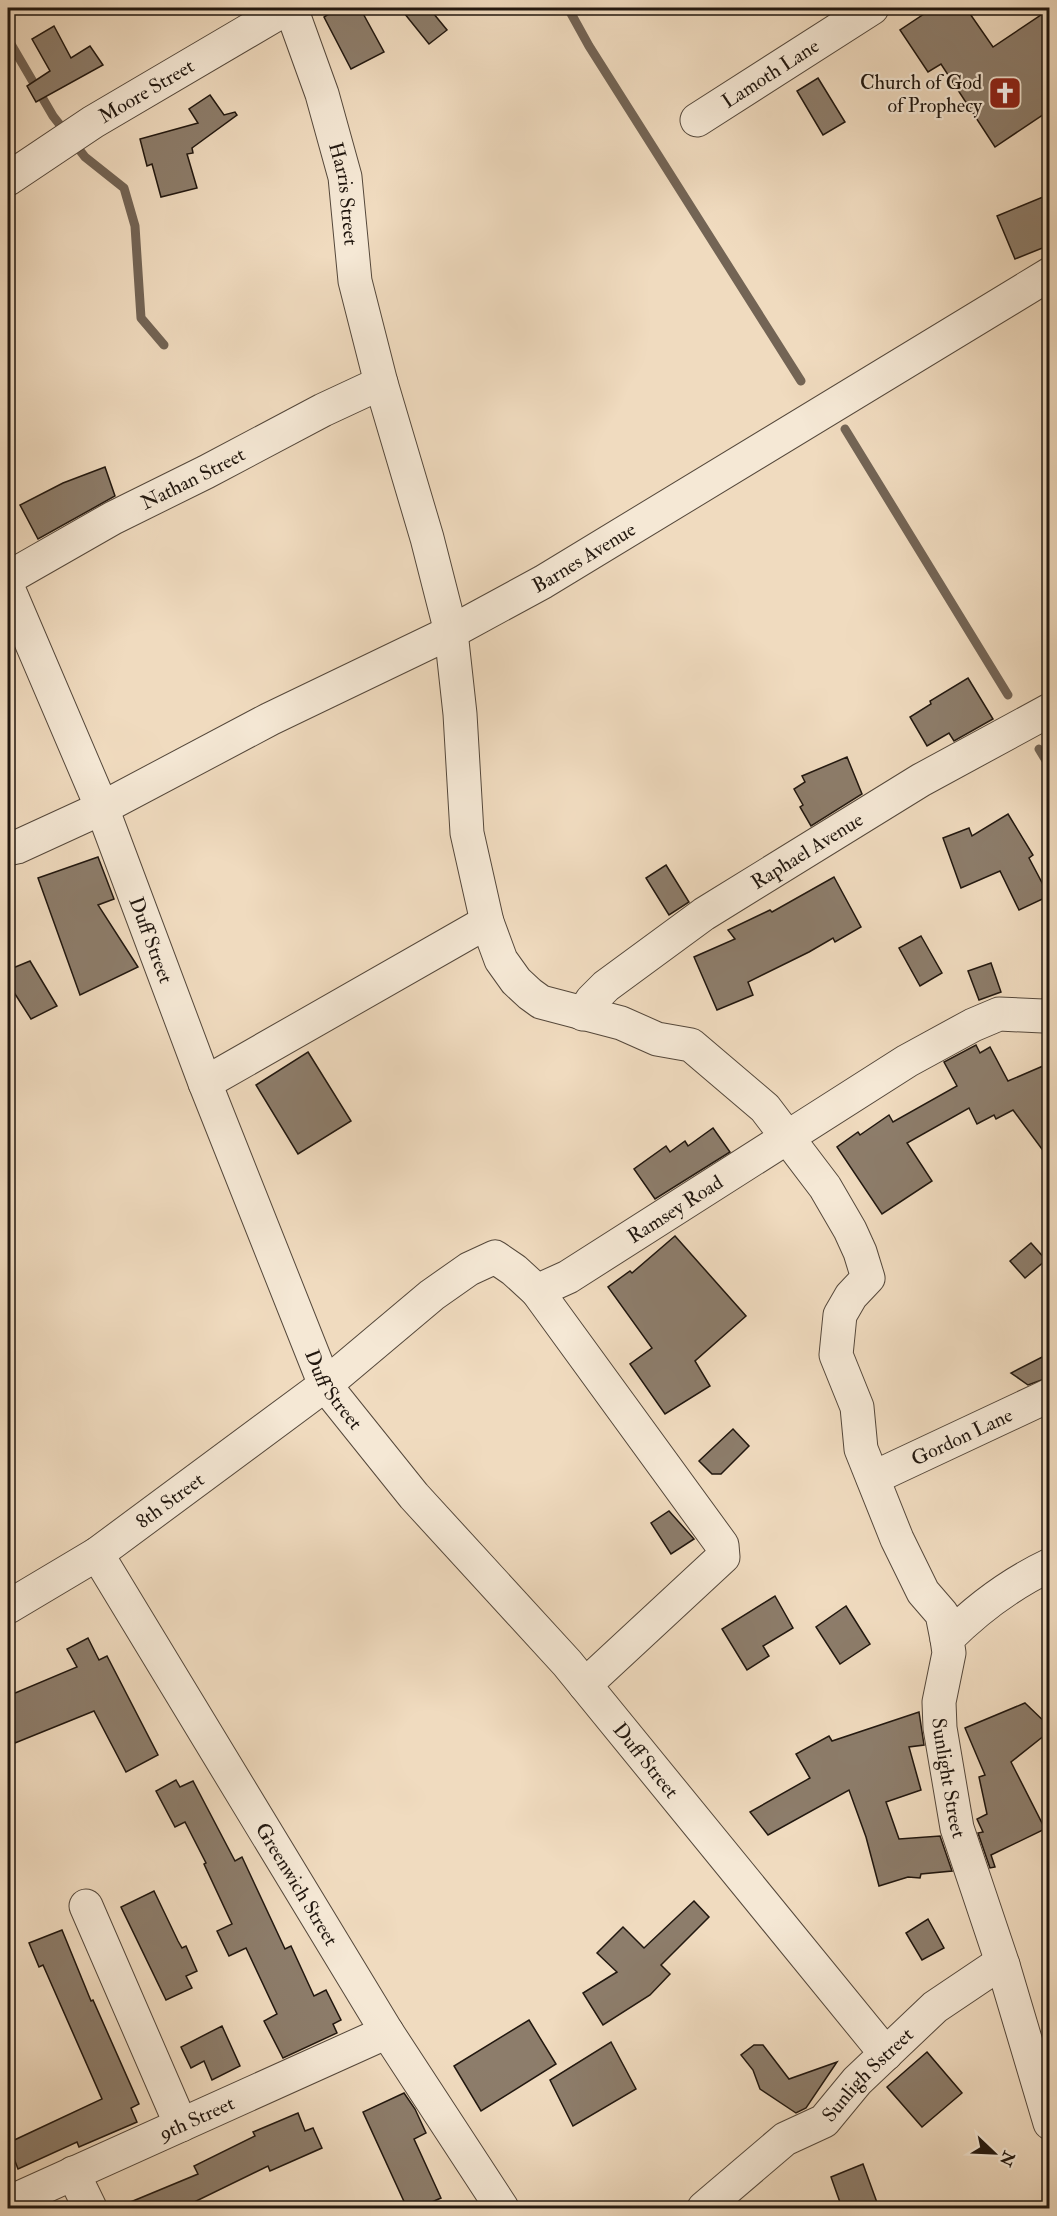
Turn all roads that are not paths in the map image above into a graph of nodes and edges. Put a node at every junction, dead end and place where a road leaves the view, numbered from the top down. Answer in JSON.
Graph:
{"nodes":[{"id":1,"x":289,"y":8,"type":"edge"},
{"id":2,"x":872,"y":8,"type":"edge"},
{"id":3,"x":697,"y":120,"type":"dead end"},
{"id":4,"x":8,"y":179,"type":"edge"},
{"id":5,"x":1050,"y":274,"type":"edge"},
{"id":6,"x":381,"y":383,"type":"junction"},
{"id":7,"x":8,"y":578,"type":"edge"},
{"id":8,"x":8,"y":588,"type":"edge"},
{"id":9,"x":451,"y":632,"type":"junction"},
{"id":10,"x":1050,"y":710,"type":"edge"},
{"id":11,"x":102,"y":808,"type":"junction"},
{"id":12,"x":8,"y":849,"type":"edge"},
{"id":13,"x":487,"y":922,"type":"junction"},
{"id":14,"x":582,"y":1014,"type":"junction"},
{"id":15,"x":1050,"y":1014,"type":"edge"},
{"id":16,"x":206,"y":1083,"type":"junction"},
{"id":17,"x":789,"y":1137,"type":"junction"},
{"id":18,"x":537,"y":1291,"type":"junction"},
{"id":19,"x":326,"y":1385,"type":"junction"},
{"id":20,"x":1050,"y":1395,"type":"edge"},
{"id":21,"x":873,"y":1478,"type":"junction"},
{"id":22,"x":97,"y":1554,"type":"junction"},
{"id":23,"x":1050,"y":1565,"type":"edge"},
{"id":24,"x":8,"y":1608,"type":"edge"},
{"id":25,"x":947,"y":1639,"type":"junction"},
{"id":26,"x":585,"y":1685,"type":"junction"},
{"id":27,"x":86,"y":1906,"type":"dead end"},
{"id":28,"x":1003,"y":1965,"type":"junction"},
{"id":29,"x":387,"y":2032,"type":"junction"},
{"id":30,"x":886,"y":2054,"type":"junction"},
{"id":31,"x":1050,"y":2123,"type":"edge"},
{"id":32,"x":181,"y":2125,"type":"junction"},
{"id":33,"x":73,"y":2173,"type":"junction"},
{"id":34,"x":8,"y":2203,"type":"edge"},
{"id":35,"x":90,"y":2208,"type":"edge"},
{"id":36,"x":502,"y":2208,"type":"edge"},
{"id":37,"x":704,"y":2208,"type":"edge"}],
"edges":[{"from":1,"to":4,"type":"street","name":"Moore Street"},
{"from":1,"to":6,"type":"street","name":"Harris Street"},
{"from":2,"to":3,"type":"street","name":"Lamoth Lane"},
{"from":5,"to":9,"type":"street","name":"Barnes Avenue"},
{"from":6,"to":7,"type":"street","name":"Nathan Street"},
{"from":6,"to":9,"type":"street","name":"Harris Street"},
{"from":8,"to":11,"type":"street","name":"Duff Street"},
{"from":9,"to":11,"type":"street","name":"Barnes Avenue"},
{"from":9,"to":13,"type":"street","name":"Harris Street"},
{"from":10,"to":14,"type":"street","name":"Raphael Avenue"},
{"from":11,"to":12,"type":"street","name":"Barnes Avenue"},
{"from":11,"to":16,"type":"street","name":"Duff Street"},
{"from":13,"to":14,"type":"street","name":"Harris Street"},
{"from":13,"to":16,"type":"street"},
{"from":14,"to":17,"type":"street","name":"Harris Street"},
{"from":15,"to":17,"type":"street","name":"Ramsey Road"},
{"from":16,"to":19,"type":"street","name":"Duff Street"},
{"from":17,"to":18,"type":"street","name":"Ramsey Road"},
{"from":17,"to":21,"type":"street","name":"Sunlight Street"},
{"from":18,"to":19,"type":"street"},
{"from":18,"to":26,"type":"street"},
{"from":19,"to":22,"type":"street","name":"8th Street"},
{"from":19,"to":26,"type":"street","name":"Duff Street"},
{"from":20,"to":21,"type":"street","name":"Gordon Lane"},
{"from":21,"to":25,"type":"street","name":"Sunlight Street"},
{"from":22,"to":24,"type":"street","name":"8th Street"},
{"from":22,"to":29,"type":"street","name":"Greenwich Street"},
{"from":23,"to":25,"type":"street"},
{"from":25,"to":28,"type":"street","name":"Sunlight Street"},
{"from":26,"to":30,"type":"street","name":"Duff Street"},
{"from":27,"to":32,"type":"street"},
{"from":28,"to":30,"type":"street","name":"Sunligh Sstreet"},
{"from":28,"to":31,"type":"street","name":"Sunlight Street"},
{"from":29,"to":32,"type":"street","name":"9th Street"},
{"from":29,"to":36,"type":"street","name":"Greenwich Street"},
{"from":30,"to":37,"type":"street","name":"Sunligh Sstreet"},
{"from":32,"to":33,"type":"street","name":"9th Street"},
{"from":33,"to":34,"type":"street","name":"9th Street"},
{"from":33,"to":35,"type":"street"}]}
